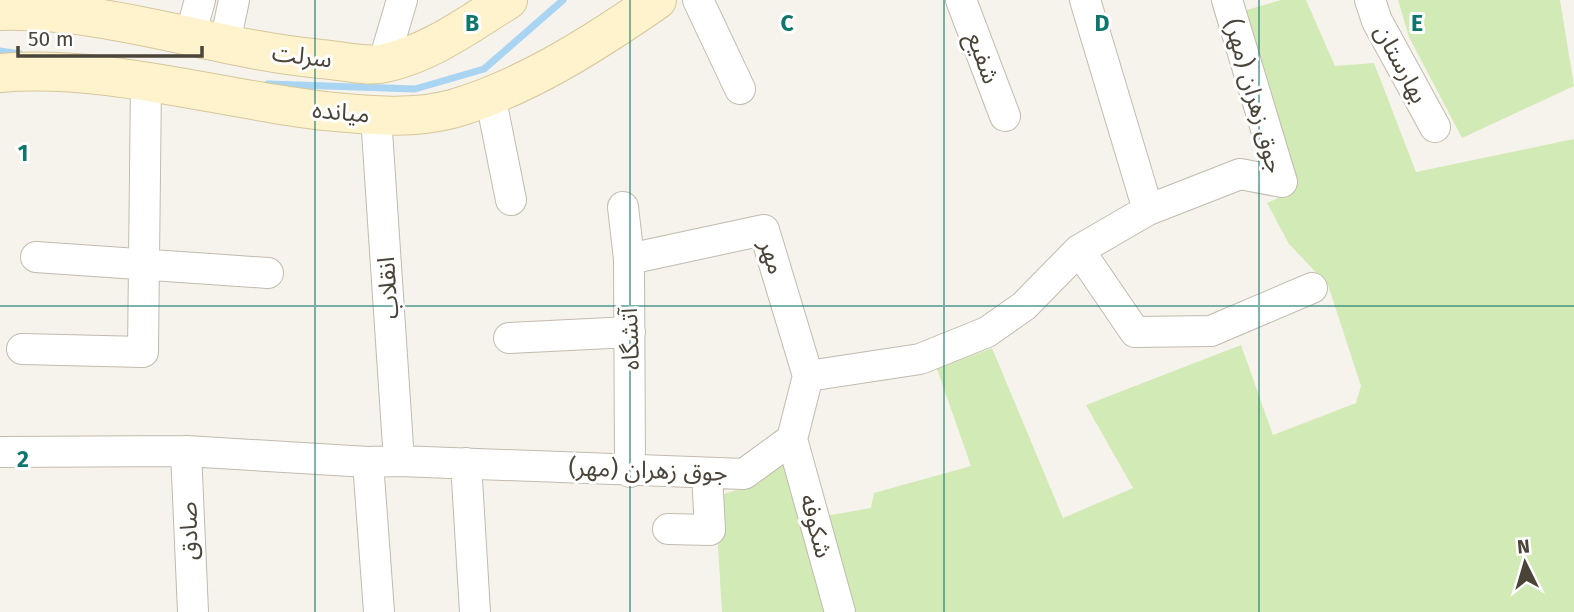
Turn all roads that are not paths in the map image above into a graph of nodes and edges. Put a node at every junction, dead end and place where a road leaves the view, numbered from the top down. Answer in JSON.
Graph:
{"nodes":[{"id":1,"x":234,"y":0,"type":"edge"},
{"id":2,"x":402,"y":0,"type":"edge"},
{"id":3,"x":508,"y":0,"type":"edge"},
{"id":4,"x":657,"y":0,"type":"edge"},
{"id":5,"x":698,"y":0,"type":"edge"},
{"id":6,"x":961,"y":0,"type":"edge"},
{"id":7,"x":1085,"y":0,"type":"edge"},
{"id":8,"x":1227,"y":0,"type":"edge"},
{"id":9,"x":1370,"y":0,"type":"edge"},
{"id":10,"x":81,"y":8,"type":"edge"},
{"id":11,"x":0,"y":11,"type":"edge"},
{"id":12,"x":205,"y":26,"type":"edge"},
{"id":13,"x":383,"y":64,"type":"junction"},
{"id":14,"x":0,"y":73,"type":"edge"},
{"id":15,"x":146,"y":82,"type":"junction"},
{"id":16,"x":740,"y":89,"type":"dead end"},
{"id":17,"x":490,"y":95,"type":"junction"},
{"id":18,"x":376,"y":116,"type":"junction"},
{"id":19,"x":1005,"y":116,"type":"dead end"},
{"id":20,"x":1435,"y":127,"type":"dead end"},
{"id":21,"x":512,"y":200,"type":"dead end"},
{"id":22,"x":623,"y":207,"type":"dead end"},
{"id":23,"x":1147,"y":210,"type":"junction"},
{"id":24,"x":1079,"y":250,"type":"junction"},
{"id":25,"x":36,"y":257,"type":"dead end"},
{"id":26,"x":629,"y":259,"type":"junction"},
{"id":27,"x":144,"y":264,"type":"junction"},
{"id":28,"x":268,"y":273,"type":"dead end"},
{"id":29,"x":1312,"y":288,"type":"dead end"},
{"id":30,"x":630,"y":332,"type":"junction"},
{"id":31,"x":509,"y":338,"type":"dead end"},
{"id":32,"x":22,"y":349,"type":"dead end"},
{"id":33,"x":808,"y":376,"type":"junction"},
{"id":34,"x":792,"y":439,"type":"junction"},
{"id":35,"x":186,"y":451,"type":"junction"},
{"id":36,"x":0,"y":452,"type":"edge"},
{"id":37,"x":399,"y":461,"type":"junction"},
{"id":38,"x":368,"y":462,"type":"junction"},
{"id":39,"x":466,"y":463,"type":"junction"},
{"id":40,"x":630,"y":472,"type":"junction"},
{"id":41,"x":707,"y":473,"type":"junction"},
{"id":42,"x":668,"y":529,"type":"dead end"},
{"id":43,"x":193,"y":612,"type":"edge"},
{"id":44,"x":379,"y":612,"type":"edge"},
{"id":45,"x":475,"y":612,"type":"edge"},
{"id":46,"x":840,"y":612,"type":"edge"}],
"edges":[{"from":1,"to":12,"type":"street"},
{"from":2,"to":13,"type":"street"},
{"from":3,"to":13,"type":"street","name":"سرلت"},
{"from":4,"to":17,"type":"street","name":"میانده"},
{"from":5,"to":16,"type":"street"},
{"from":6,"to":19,"type":"street","name":"شفیع"},
{"from":7,"to":23,"type":"street"},
{"from":8,"to":23,"type":"street","name":"جوق زهران (مهر)"},
{"from":9,"to":20,"type":"street","name":"بهارستان"},
{"from":10,"to":11,"type":"street","name":"سرلت"},
{"from":10,"to":12,"type":"street","name":"سرلت"},
{"from":12,"to":13,"type":"street","name":"سرلت"},
{"from":14,"to":15,"type":"street","name":"میانده"},
{"from":15,"to":18,"type":"street","name":"میانده"},
{"from":15,"to":27,"type":"street"},
{"from":17,"to":18,"type":"street","name":"میانده"},
{"from":17,"to":21,"type":"street"},
{"from":18,"to":37,"type":"street","name":"انقلاب"},
{"from":22,"to":26,"type":"street","name":"آتشگاه"},
{"from":23,"to":24,"type":"street","name":"جوق زهران (مهر)"},
{"from":24,"to":29,"type":"street"},
{"from":24,"to":33,"type":"street","name":"جوق زهران (مهر)"},
{"from":25,"to":27,"type":"street"},
{"from":26,"to":30,"type":"street","name":"آتشگاه"},
{"from":26,"to":33,"type":"street","name":"مهر"},
{"from":27,"to":28,"type":"street"},
{"from":27,"to":32,"type":"street"},
{"from":30,"to":31,"type":"street"},
{"from":30,"to":40,"type":"street","name":"آتشگاه"},
{"from":33,"to":34,"type":"street"},
{"from":34,"to":41,"type":"street","name":"جوق زهران (مهر)"},
{"from":34,"to":46,"type":"street","name":"شکوفه"},
{"from":35,"to":36,"type":"street","name":"جوق زهران (مهر)"},
{"from":35,"to":38,"type":"street","name":"جوق زهران (مهر)"},
{"from":35,"to":43,"type":"street","name":"صادق"},
{"from":37,"to":38,"type":"street","name":"جوق زهران (مهر)"},
{"from":37,"to":39,"type":"street","name":"جوق زهران (مهر)"},
{"from":38,"to":44,"type":"street"},
{"from":39,"to":40,"type":"street","name":"جوق زهران (مهر)"},
{"from":39,"to":45,"type":"street"},
{"from":40,"to":41,"type":"street","name":"جوق زهران (مهر)"},
{"from":41,"to":42,"type":"street"}]}
